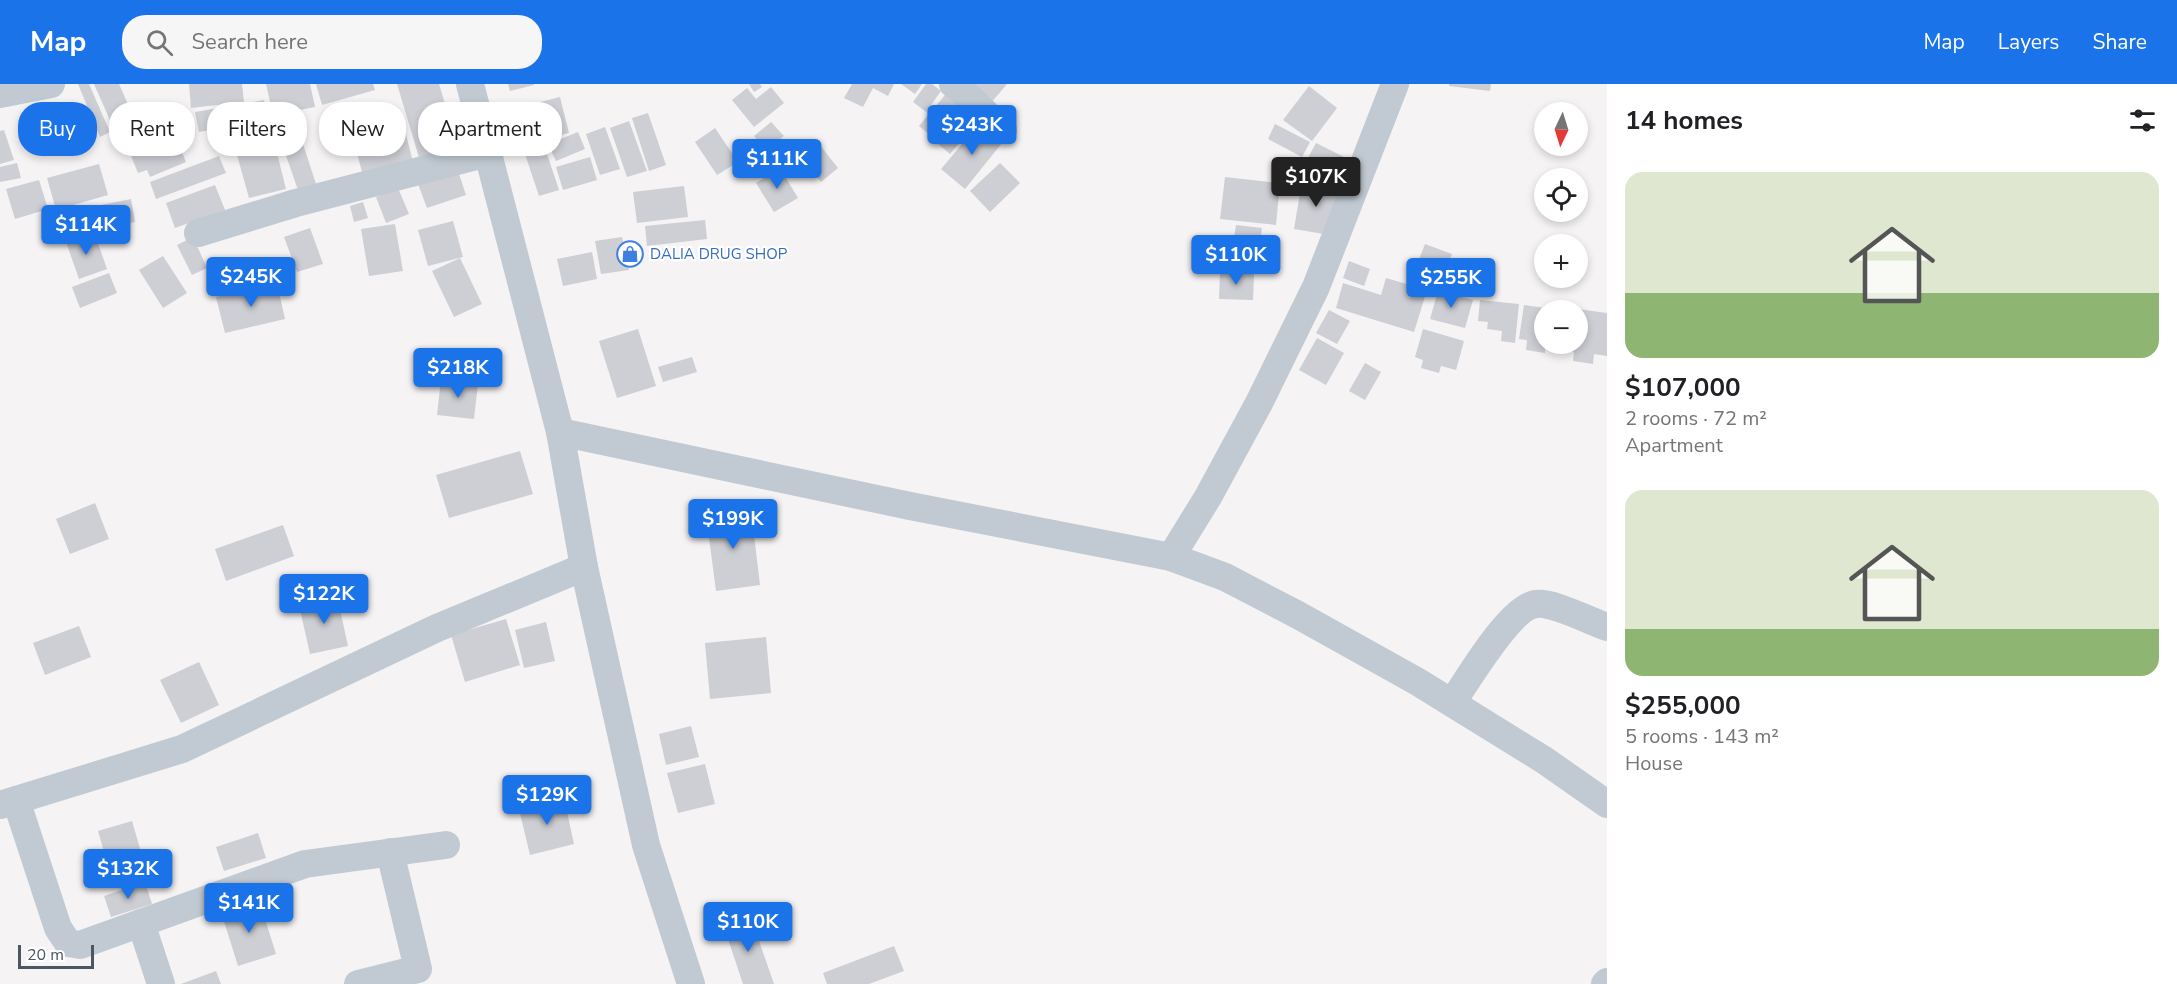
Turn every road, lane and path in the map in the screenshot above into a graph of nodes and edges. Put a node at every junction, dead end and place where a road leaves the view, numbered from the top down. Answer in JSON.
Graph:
{"nodes":[{"id":1,"x":51,"y":84,"type":"edge"},
{"id":2,"x":470,"y":84,"type":"edge"},
{"id":3,"x":953,"y":84,"type":"edge"},
{"id":4,"x":1395,"y":84,"type":"edge"},
{"id":5,"x":0,"y":94,"type":"edge"},
{"id":6,"x":475,"y":102,"type":"edge"},
{"id":7,"x":1003,"y":130,"type":"dead end"},
{"id":8,"x":476,"y":156,"type":"edge"},
{"id":9,"x":489,"y":156,"type":"edge"},
{"id":10,"x":198,"y":233,"type":"dead end"},
{"id":11,"x":560,"y":432,"type":"junction"},
{"id":12,"x":1171,"y":557,"type":"junction"},
{"id":13,"x":584,"y":567,"type":"junction"},
{"id":14,"x":1607,"y":627,"type":"edge"},
{"id":15,"x":1452,"y":703,"type":"junction"},
{"id":16,"x":8,"y":803,"type":"edge"},
{"id":17,"x":1607,"y":804,"type":"edge"},
{"id":18,"x":446,"y":845,"type":"dead end"},
{"id":19,"x":390,"y":852,"type":"junction"},
{"id":20,"x":141,"y":923,"type":"junction"},
{"id":21,"x":161,"y":984,"type":"edge"},
{"id":22,"x":358,"y":984,"type":"edge"},
{"id":23,"x":690,"y":984,"type":"edge"}],
"edges":[{"from":1,"to":5,"type":"street"},
{"from":2,"to":6,"type":"street"},
{"from":3,"to":7,"type":"street"},
{"from":4,"to":12,"type":"street"},
{"from":8,"to":10,"type":"street"},
{"from":9,"to":11,"type":"street"},
{"from":11,"to":12,"type":"street"},
{"from":11,"to":13,"type":"street"},
{"from":12,"to":15,"type":"street"},
{"from":13,"to":16,"type":"street"},
{"from":13,"to":23,"type":"street"},
{"from":14,"to":15,"type":"street"},
{"from":15,"to":17,"type":"street"},
{"from":16,"to":20,"type":"street"},
{"from":18,"to":19,"type":"street"},
{"from":19,"to":20,"type":"street"},
{"from":19,"to":22,"type":"street"},
{"from":20,"to":21,"type":"street"}]}
